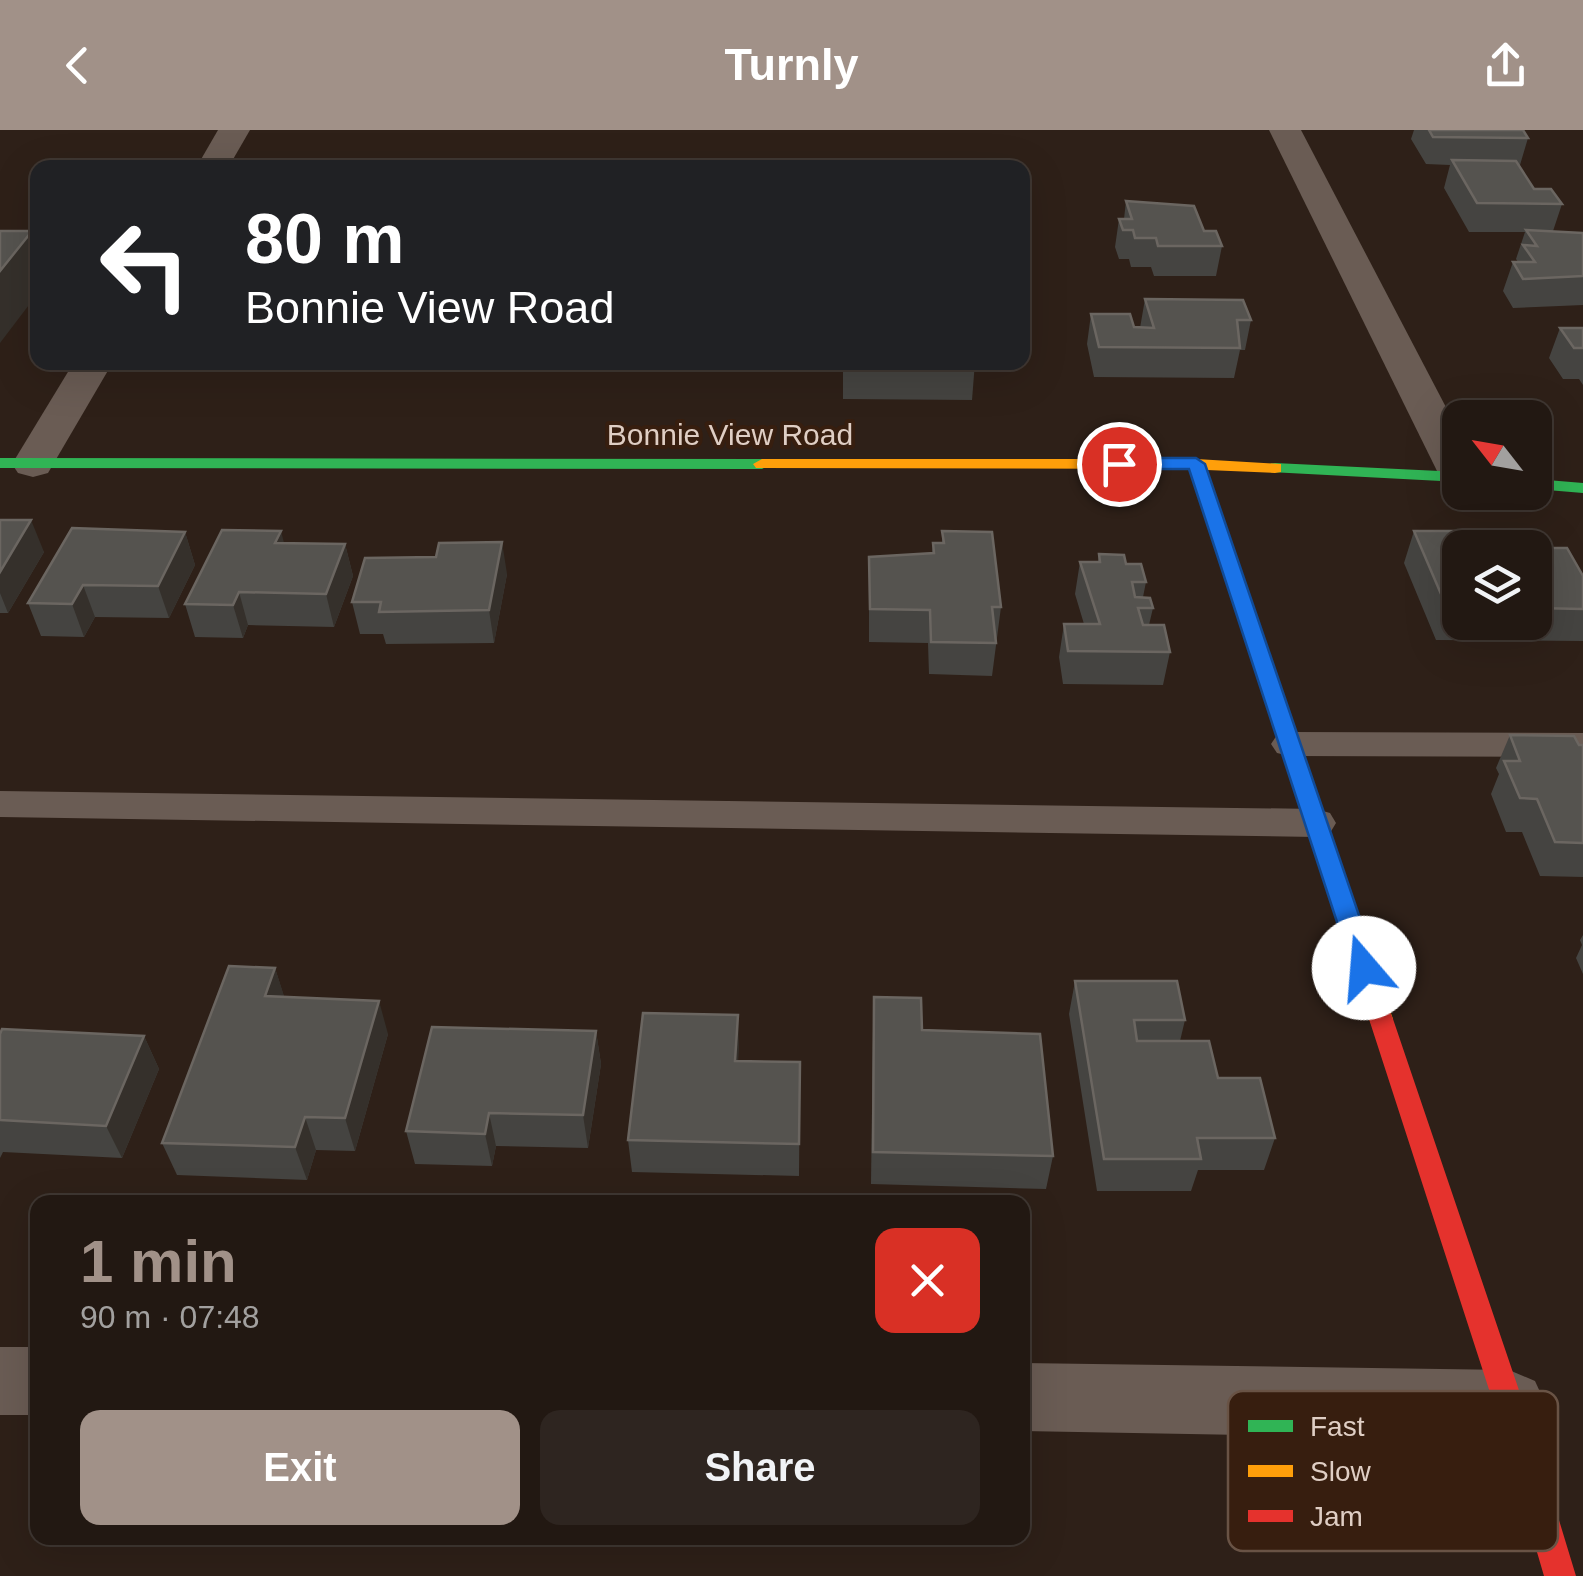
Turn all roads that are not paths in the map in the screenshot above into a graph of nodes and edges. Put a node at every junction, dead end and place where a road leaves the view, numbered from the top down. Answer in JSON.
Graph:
{"nodes":[{"id":1,"x":234,"y":130,"type":"edge"},
{"id":2,"x":1285,"y":130,"type":"edge"},
{"id":3,"x":217,"y":160,"type":"edge"},
{"id":4,"x":88,"y":370,"type":"edge"},
{"id":5,"x":1442,"y":440,"type":"edge"},
{"id":6,"x":16,"y":464,"type":"edge"},
{"id":7,"x":1196,"y":464,"type":"junction"},
{"id":8,"x":1442,"y":475,"type":"edge"},
{"id":9,"x":1552,"y":485,"type":"edge"},
{"id":10,"x":1583,"y":488,"type":"edge"},
{"id":11,"x":1290,"y":744,"type":"junction"},
{"id":12,"x":1583,"y":744,"type":"edge"},
{"id":13,"x":0,"y":804,"type":"edge"},
{"id":14,"x":1316,"y":823,"type":"junction"},
{"id":15,"x":0,"y":1381,"type":"edge"},
{"id":16,"x":30,"y":1381,"type":"edge"},
{"id":17,"x":1505,"y":1391,"type":"edge"},
{"id":18,"x":1030,"y":1397,"type":"edge"},
{"id":19,"x":1228,"y":1400,"type":"edge"},
{"id":20,"x":1553,"y":1551,"type":"edge"},
{"id":21,"x":1560,"y":1576,"type":"edge"}],
"edges":[{"from":1,"to":3,"type":"street"},
{"from":2,"to":5,"type":"street"},
{"from":4,"to":6,"type":"street"},
{"from":6,"to":7,"type":"street","name":"Bonnie View Road"},
{"from":7,"to":8,"type":"street","name":"Bonnie View Road"},
{"from":7,"to":11,"type":"street"},
{"from":9,"to":10,"type":"street"},
{"from":11,"to":12,"type":"lane"},
{"from":11,"to":14,"type":"street"},
{"from":13,"to":14,"type":"lane"},
{"from":14,"to":17,"type":"street"},
{"from":15,"to":16,"type":"street"},
{"from":18,"to":19,"type":"street"},
{"from":20,"to":21,"type":"street"}]}
